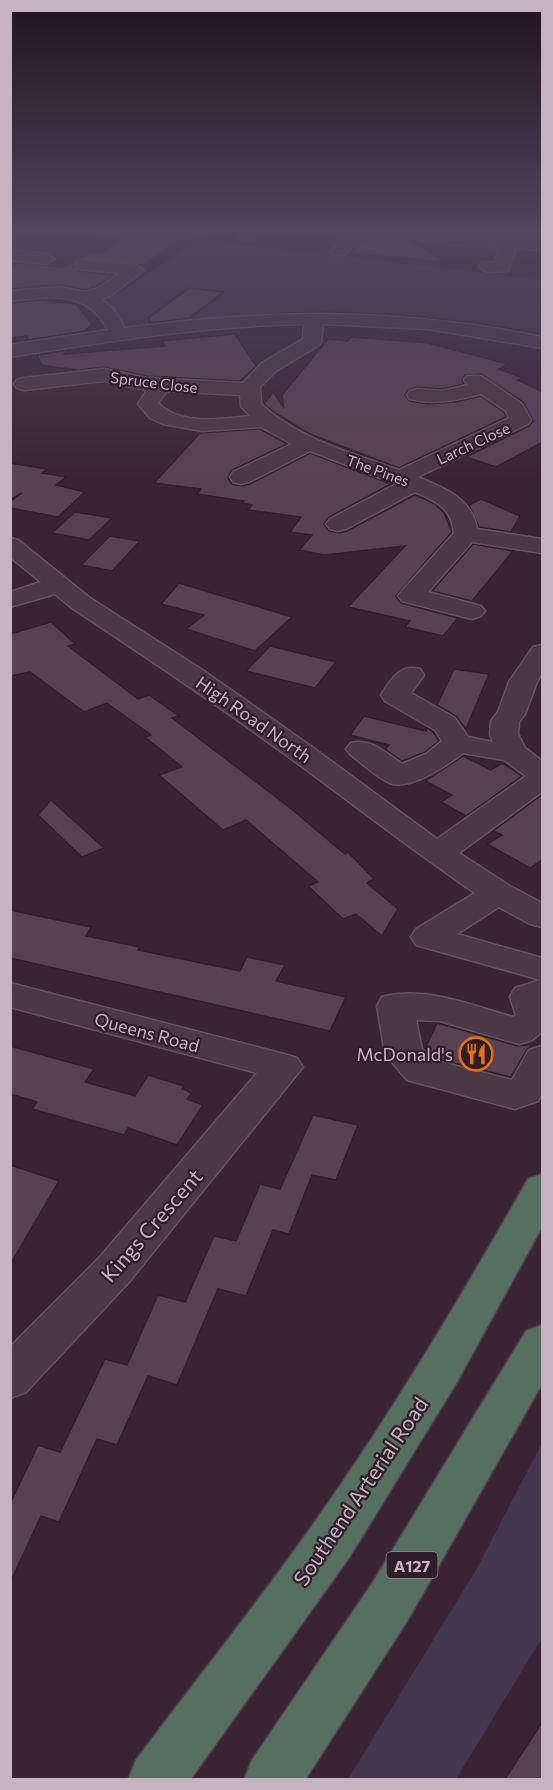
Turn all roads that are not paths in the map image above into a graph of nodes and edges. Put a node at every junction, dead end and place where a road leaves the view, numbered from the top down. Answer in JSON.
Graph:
{"nodes":[{"id":1,"x":107,"y":313,"type":"edge"},
{"id":2,"x":314,"y":318,"type":"junction"},
{"id":3,"x":120,"y":335,"type":"junction"},
{"id":4,"x":543,"y":342,"type":"edge"},
{"id":5,"x":10,"y":351,"type":"edge"},
{"id":6,"x":24,"y":384,"type":"dead end"},
{"id":7,"x":162,"y":385,"type":"junction"},
{"id":8,"x":249,"y":389,"type":"junction"},
{"id":9,"x":417,"y":394,"type":"dead end"},
{"id":10,"x":264,"y":420,"type":"junction"},
{"id":11,"x":308,"y":444,"type":"junction"},
{"id":12,"x":241,"y":477,"type":"dead end"},
{"id":13,"x":407,"y":480,"type":"junction"},
{"id":14,"x":338,"y":524,"type":"dead end"},
{"id":15,"x":466,"y":534,"type":"junction"},
{"id":16,"x":10,"y":546,"type":"edge"},
{"id":17,"x":543,"y":546,"type":"edge"},
{"id":18,"x":58,"y":585,"type":"junction"},
{"id":19,"x":10,"y":600,"type":"edge"},
{"id":20,"x":472,"y":611,"type":"dead end"},
{"id":21,"x":543,"y":653,"type":"edge"},
{"id":22,"x":410,"y":675,"type":"dead end"},
{"id":23,"x":458,"y":743,"type":"junction"},
{"id":24,"x":361,"y":749,"type":"dead end"},
{"id":25,"x":532,"y":765,"type":"edge"},
{"id":26,"x":437,"y":853,"type":"junction"},
{"id":27,"x":498,"y":893,"type":"junction"},
{"id":28,"x":543,"y":898,"type":"edge"},
{"id":29,"x":543,"y":915,"type":"edge"},
{"id":30,"x":538,"y":986,"type":"edge"},
{"id":31,"x":10,"y":995,"type":"edge"},
{"id":32,"x":543,"y":1059,"type":"edge"},
{"id":33,"x":284,"y":1066,"type":"joint"},
{"id":34,"x":543,"y":1190,"type":"edge"},
{"id":35,"x":543,"y":1344,"type":"edge"},
{"id":36,"x":10,"y":1378,"type":"edge"},
{"id":37,"x":156,"y":1779,"type":"edge"},
{"id":38,"x":272,"y":1779,"type":"edge"}],
"edges":[{"from":1,"to":3,"type":"street"},
{"from":2,"to":3,"type":"street"},
{"from":2,"to":4,"type":"street"},
{"from":2,"to":8,"type":"street"},
{"from":3,"to":5,"type":"street"},
{"from":6,"to":7,"type":"street","name":"Spruce Close"},
{"from":7,"to":8,"type":"street","name":"Spruce Close"},
{"from":7,"to":10,"type":"street"},
{"from":8,"to":10,"type":"street","name":"The Pines"},
{"from":9,"to":13,"type":"street","name":"Larch Close"},
{"from":10,"to":11,"type":"street","name":"The Pines"},
{"from":11,"to":12,"type":"street"},
{"from":11,"to":13,"type":"street","name":"The Pines"},
{"from":13,"to":14,"type":"street","name":"Larch Close"},
{"from":13,"to":15,"type":"street","name":"The Pines"},
{"from":15,"to":17,"type":"street"},
{"from":15,"to":20,"type":"street"},
{"from":16,"to":18,"type":"street","name":"High Road North"},
{"from":18,"to":19,"type":"street"},
{"from":18,"to":26,"type":"street","name":"High Road North"},
{"from":21,"to":25,"type":"street"},
{"from":22,"to":23,"type":"street"},
{"from":23,"to":24,"type":"street"},
{"from":23,"to":25,"type":"street"},
{"from":25,"to":26,"type":"street"},
{"from":26,"to":27,"type":"street","name":"High Road North"},
{"from":27,"to":28,"type":"street","name":"High Road North"},
{"from":27,"to":29,"type":"street","name":"High Road North"},
{"from":27,"to":30,"type":"street"},
{"from":30,"to":32,"type":"street"},
{"from":31,"to":33,"type":"street","name":"Queens Road"},
{"from":33,"to":36,"type":"street","name":"Kings Crescent"},
{"from":34,"to":37,"type":"highway","name":"Southend Arterial Road"},
{"from":35,"to":38,"type":"highway","number":"A127"}]}
